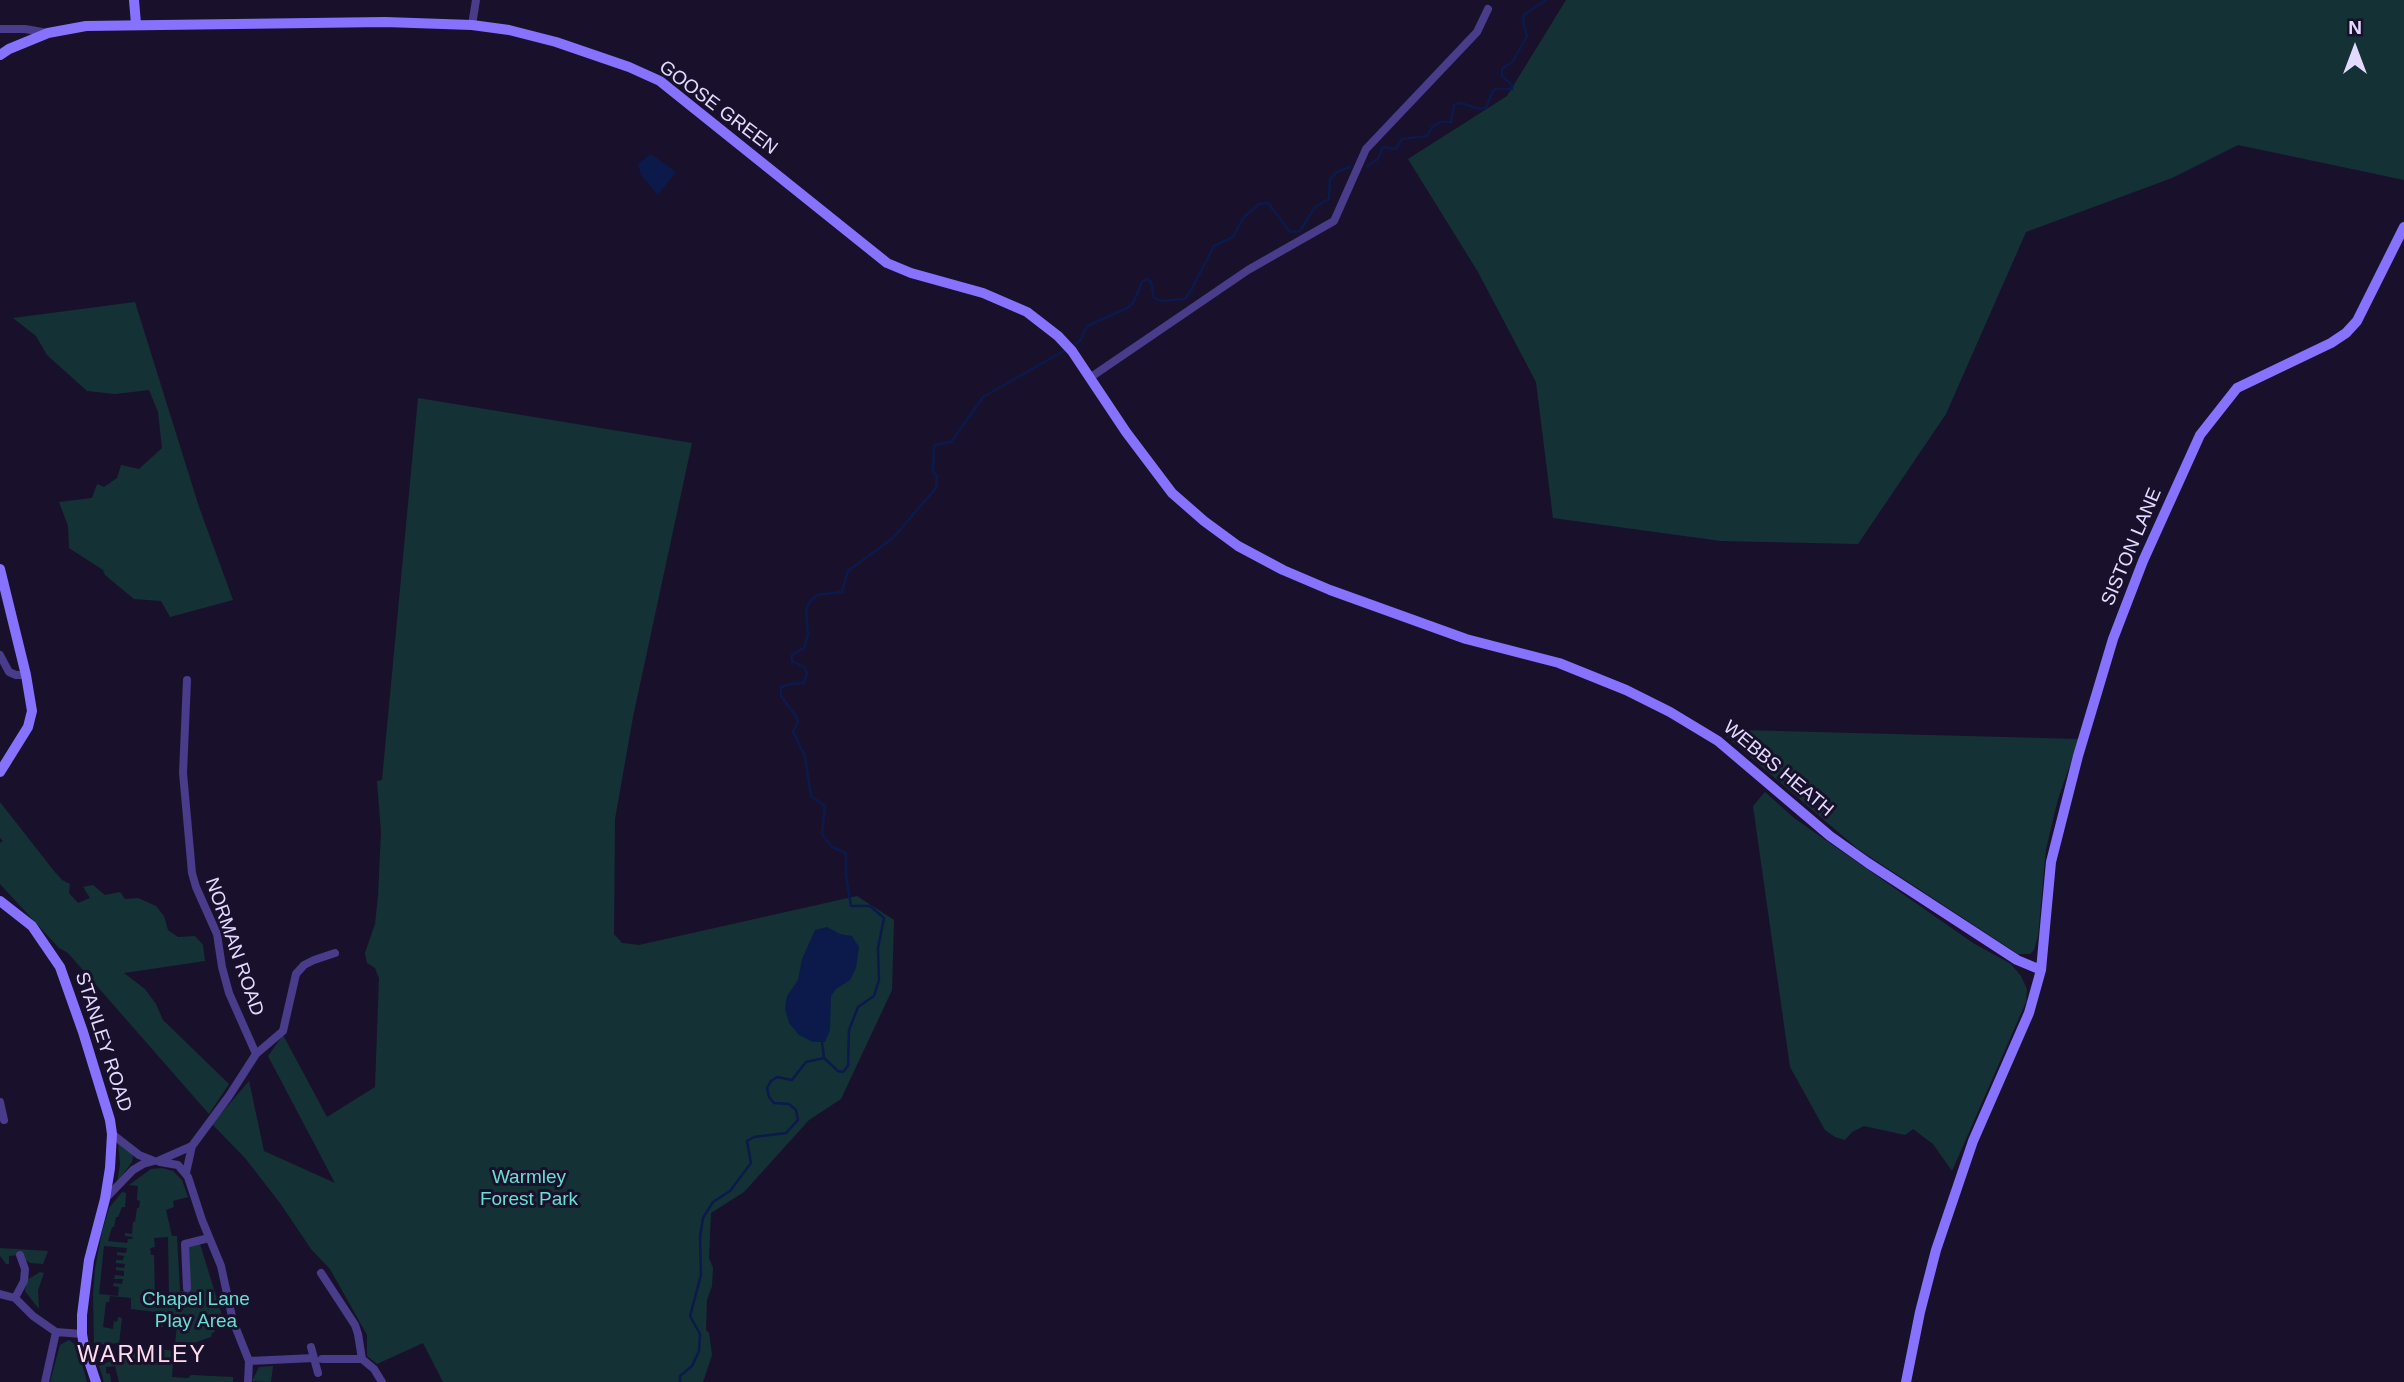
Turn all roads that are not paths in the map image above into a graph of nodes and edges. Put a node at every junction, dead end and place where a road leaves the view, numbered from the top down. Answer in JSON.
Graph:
{"nodes":[{"id":1,"x":134,"y":0,"type":"edge"},
{"id":2,"x":476,"y":0,"type":"edge"},
{"id":3,"x":1488,"y":9,"type":"dead end"},
{"id":4,"x":136,"y":24,"type":"junction"},
{"id":5,"x":471,"y":25,"type":"junction"},
{"id":6,"x":0,"y":29,"type":"edge"},
{"id":7,"x":48,"y":33,"type":"junction"},
{"id":8,"x":0,"y":55,"type":"edge"},
{"id":9,"x":2404,"y":228,"type":"edge"},
{"id":10,"x":1091,"y":377,"type":"junction"},
{"id":11,"x":0,"y":569,"type":"edge"},
{"id":12,"x":0,"y":655,"type":"edge"},
{"id":13,"x":26,"y":675,"type":"junction"},
{"id":14,"x":187,"y":680,"type":"dead end"},
{"id":15,"x":0,"y":772,"type":"edge"},
{"id":16,"x":0,"y":901,"type":"edge"},
{"id":17,"x":335,"y":953,"type":"dead end"},
{"id":18,"x":2041,"y":970,"type":"junction"},
{"id":19,"x":259,"y":1052,"type":"junction"},
{"id":20,"x":0,"y":1102,"type":"edge"},
{"id":21,"x":4,"y":1120,"type":"dead end"},
{"id":22,"x":112,"y":1134,"type":"junction"},
{"id":23,"x":192,"y":1146,"type":"junction"},
{"id":24,"x":156,"y":1161,"type":"junction"},
{"id":25,"x":186,"y":1173,"type":"junction"},
{"id":26,"x":106,"y":1199,"type":"junction"},
{"id":27,"x":209,"y":1238,"type":"junction"},
{"id":28,"x":20,"y":1255,"type":"dead end"},
{"id":29,"x":321,"y":1273,"type":"dead end"},
{"id":30,"x":187,"y":1288,"type":"dead end"},
{"id":31,"x":0,"y":1294,"type":"edge"},
{"id":32,"x":15,"y":1298,"type":"junction"},
{"id":33,"x":56,"y":1332,"type":"junction"},
{"id":34,"x":82,"y":1334,"type":"junction"},
{"id":35,"x":311,"y":1347,"type":"dead end"},
{"id":36,"x":318,"y":1359,"type":"junction"},
{"id":37,"x":362,"y":1359,"type":"junction"},
{"id":38,"x":249,"y":1361,"type":"junction"},
{"id":39,"x":318,"y":1373,"type":"dead end"},
{"id":40,"x":45,"y":1382,"type":"edge"},
{"id":41,"x":96,"y":1382,"type":"edge"},
{"id":42,"x":248,"y":1382,"type":"edge"},
{"id":43,"x":382,"y":1382,"type":"edge"},
{"id":44,"x":1906,"y":1382,"type":"edge"}],
"edges":[{"from":1,"to":4,"type":"street"},
{"from":2,"to":5,"type":"street"},
{"from":3,"to":10,"type":"street"},
{"from":4,"to":5,"type":"street","name":"GOOSE GREEN"},
{"from":4,"to":7,"type":"street","name":"GOOSE GREEN"},
{"from":5,"to":10,"type":"street","name":"GOOSE GREEN"},
{"from":6,"to":7,"type":"street"},
{"from":7,"to":8,"type":"street","name":"GOOSE GREEN"},
{"from":9,"to":18,"type":"street","name":"SISTON LANE"},
{"from":10,"to":18,"type":"street","name":"WEBBS HEATH"},
{"from":11,"to":13,"type":"street"},
{"from":12,"to":13,"type":"street"},
{"from":13,"to":15,"type":"street"},
{"from":14,"to":19,"type":"street","name":"NORMAN ROAD"},
{"from":16,"to":22,"type":"street","name":"STANLEY ROAD"},
{"from":17,"to":19,"type":"street","name":"NORMAN ROAD"},
{"from":18,"to":44,"type":"street"},
{"from":19,"to":23,"type":"street"},
{"from":20,"to":21,"type":"street"},
{"from":22,"to":24,"type":"street"},
{"from":22,"to":26,"type":"street","name":"STANLEY ROAD"},
{"from":23,"to":24,"type":"street"},
{"from":23,"to":25,"type":"street"},
{"from":24,"to":25,"type":"street"},
{"from":24,"to":26,"type":"street"},
{"from":25,"to":27,"type":"street"},
{"from":26,"to":34,"type":"street","name":"STANLEY ROAD"},
{"from":27,"to":30,"type":"street"},
{"from":27,"to":38,"type":"street"},
{"from":28,"to":32,"type":"street"},
{"from":29,"to":37,"type":"street"},
{"from":31,"to":32,"type":"street"},
{"from":32,"to":33,"type":"street"},
{"from":33,"to":34,"type":"street"},
{"from":33,"to":40,"type":"street"},
{"from":34,"to":41,"type":"street","name":"STANLEY ROAD"},
{"from":35,"to":36,"type":"street"},
{"from":36,"to":37,"type":"street"},
{"from":36,"to":38,"type":"street"},
{"from":36,"to":39,"type":"street"},
{"from":37,"to":43,"type":"street"},
{"from":38,"to":42,"type":"street"}]}
